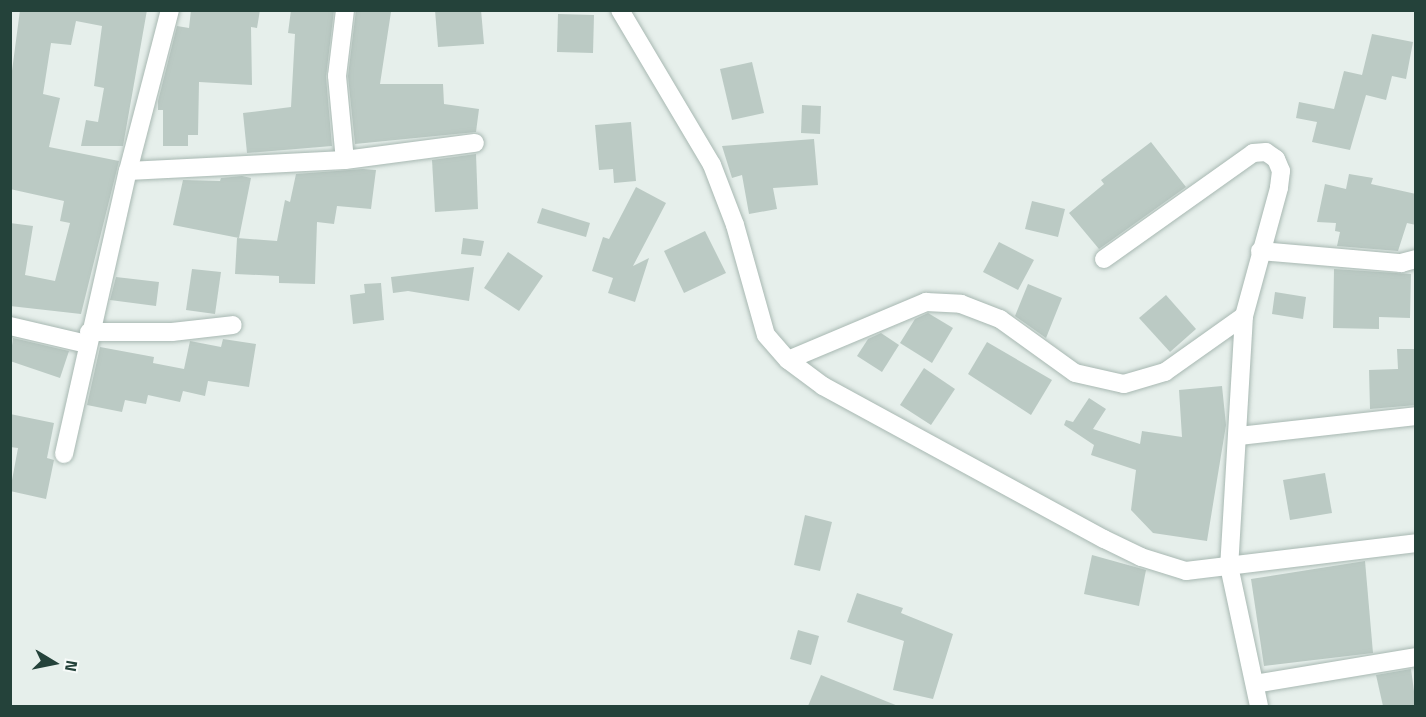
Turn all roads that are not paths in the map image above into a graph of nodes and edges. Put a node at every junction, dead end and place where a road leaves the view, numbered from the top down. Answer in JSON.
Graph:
{"nodes":[{"id":1,"x":170,"y":10,"type":"edge"},
{"id":2,"x":345,"y":10,"type":"edge"},
{"id":3,"x":620,"y":10,"type":"edge"},
{"id":4,"x":475,"y":143,"type":"dead end"},
{"id":5,"x":345,"y":160,"type":"junction"},
{"id":6,"x":128,"y":171,"type":"junction"},
{"id":7,"x":1260,"y":251,"type":"junction"},
{"id":8,"x":1104,"y":259,"type":"dead end"},
{"id":9,"x":1416,"y":259,"type":"edge"},
{"id":10,"x":1244,"y":316,"type":"junction"},
{"id":11,"x":233,"y":325,"type":"dead end"},
{"id":12,"x":10,"y":326,"type":"edge"},
{"id":13,"x":88,"y":338,"type":"junction"},
{"id":14,"x":788,"y":360,"type":"junction"},
{"id":15,"x":1416,"y":416,"type":"edge"},
{"id":16,"x":1239,"y":436,"type":"junction"},
{"id":17,"x":64,"y":454,"type":"dead end"},
{"id":18,"x":1416,"y":543,"type":"edge"},
{"id":19,"x":1229,"y":566,"type":"junction"},
{"id":20,"x":1416,"y":657,"type":"edge"},
{"id":21,"x":1255,"y":684,"type":"junction"},
{"id":22,"x":1259,"y":706,"type":"edge"}],
"edges":[{"from":1,"to":6,"type":"street"},
{"from":2,"to":5,"type":"street"},
{"from":3,"to":14,"type":"street"},
{"from":4,"to":5,"type":"street"},
{"from":5,"to":6,"type":"street"},
{"from":6,"to":13,"type":"street"},
{"from":7,"to":8,"type":"street"},
{"from":7,"to":9,"type":"street"},
{"from":7,"to":10,"type":"street"},
{"from":10,"to":14,"type":"street"},
{"from":10,"to":16,"type":"street"},
{"from":11,"to":13,"type":"street"},
{"from":12,"to":13,"type":"street"},
{"from":13,"to":17,"type":"street"},
{"from":14,"to":19,"type":"street"},
{"from":15,"to":16,"type":"street"},
{"from":16,"to":19,"type":"street"},
{"from":18,"to":19,"type":"street"},
{"from":19,"to":21,"type":"street"},
{"from":20,"to":21,"type":"street"},
{"from":21,"to":22,"type":"street"}]}
